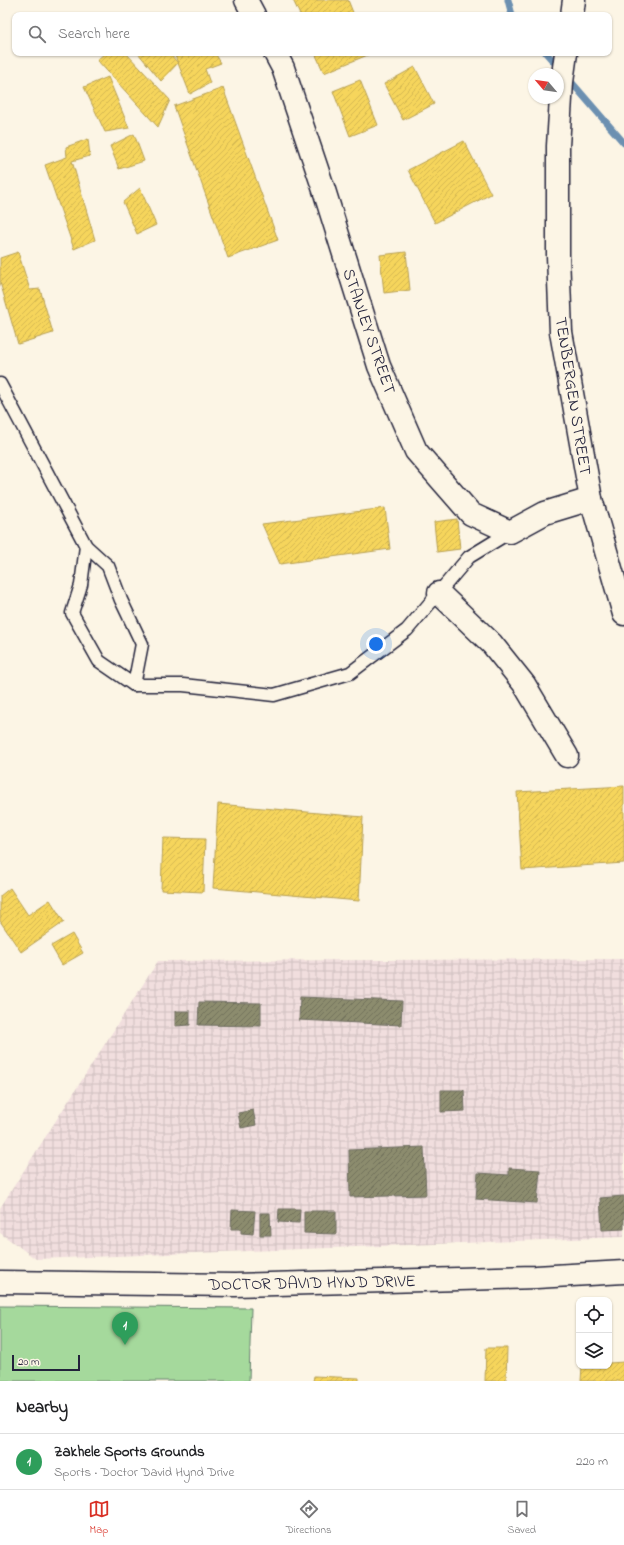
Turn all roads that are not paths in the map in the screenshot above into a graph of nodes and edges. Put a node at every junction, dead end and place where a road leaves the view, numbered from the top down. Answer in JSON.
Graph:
{"nodes":[{"id":1,"x":246,"y":0,"type":"edge"},
{"id":2,"x":574,"y":0,"type":"edge"},
{"id":3,"x":252,"y":12,"type":"edge"},
{"id":4,"x":572,"y":12,"type":"edge"},
{"id":5,"x":277,"y":56,"type":"edge"},
{"id":6,"x":566,"y":56,"type":"edge"},
{"id":7,"x":0,"y":384,"type":"edge"},
{"id":8,"x":590,"y":499,"type":"junction"},
{"id":9,"x":510,"y":532,"type":"junction"},
{"id":10,"x":86,"y":546,"type":"junction"},
{"id":11,"x":439,"y":593,"type":"junction"},
{"id":12,"x":624,"y":614,"type":"edge"},
{"id":13,"x":134,"y":685,"type":"junction"},
{"id":14,"x":567,"y":756,"type":"dead end"},
{"id":15,"x":624,"y":1272,"type":"edge"},
{"id":16,"x":0,"y":1282,"type":"edge"}],
"edges":[{"from":1,"to":3,"type":"street"},
{"from":2,"to":4,"type":"street"},
{"from":5,"to":9,"type":"street","name":"STANLEY STREET"},
{"from":6,"to":8,"type":"street","name":"TENBERGEN STREET"},
{"from":7,"to":10,"type":"lane"},
{"from":8,"to":9,"type":"street"},
{"from":8,"to":12,"type":"street","name":"TENBERGEN STREET"},
{"from":9,"to":11,"type":"lane"},
{"from":10,"to":13,"type":"lane"},
{"from":10,"to":13,"type":"lane"},
{"from":11,"to":13,"type":"lane"},
{"from":11,"to":14,"type":"street"},
{"from":15,"to":16,"type":"street","name":"DOCTOR DAVID HYND DRIVE"}]}
